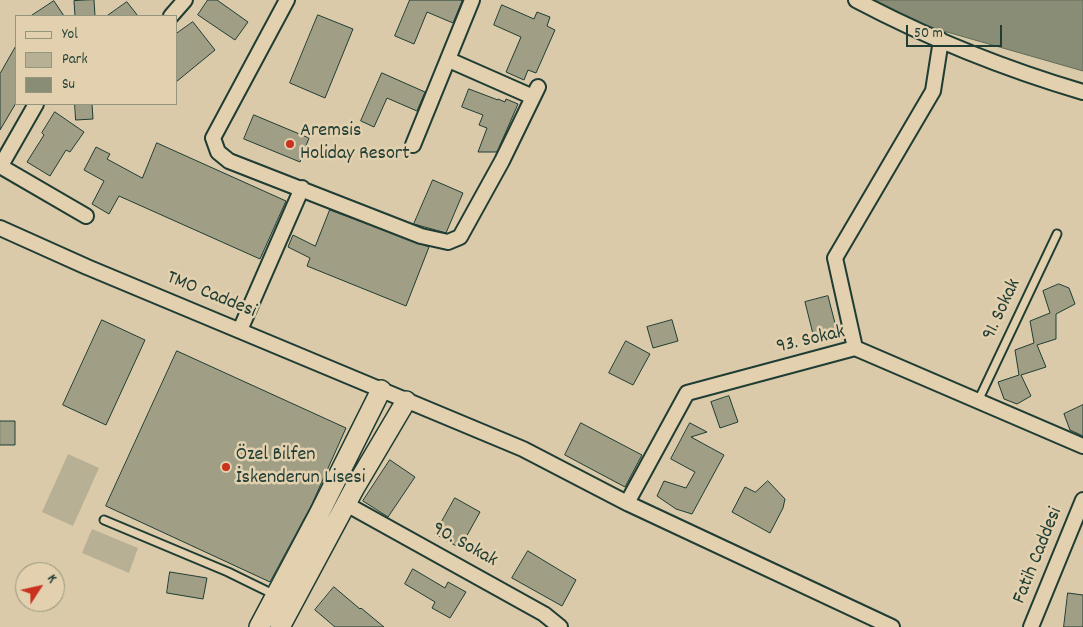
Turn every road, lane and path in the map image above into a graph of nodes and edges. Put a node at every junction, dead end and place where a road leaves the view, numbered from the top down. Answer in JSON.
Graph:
{"nodes":[{"id":1,"x":185,"y":0,"type":"edge"},
{"id":2,"x":287,"y":0,"type":"edge"},
{"id":3,"x":472,"y":0,"type":"edge"},
{"id":4,"x":856,"y":0,"type":"edge"},
{"id":5,"x":172,"y":15,"type":"edge"},
{"id":6,"x":941,"y":40,"type":"junction"},
{"id":7,"x":449,"y":60,"type":"junction"},
{"id":8,"x":1083,"y":92,"type":"edge"},
{"id":9,"x":35,"y":105,"type":"edge"},
{"id":10,"x":413,"y":146,"type":"dead end"},
{"id":11,"x":0,"y":166,"type":"edge"},
{"id":12,"x":302,"y":188,"type":"junction"},
{"id":13,"x":86,"y":216,"type":"dead end"},
{"id":14,"x":0,"y":228,"type":"edge"},
{"id":15,"x":1058,"y":234,"type":"dead end"},
{"id":16,"x":240,"y":330,"type":"junction"},
{"id":17,"x":855,"y":348,"type":"junction"},
{"id":18,"x":381,"y":390,"type":"junction"},
{"id":19,"x":406,"y":401,"type":"junction"},
{"id":20,"x":978,"y":401,"type":"junction"},
{"id":21,"x":1083,"y":446,"type":"edge"},
{"id":22,"x":1083,"y":500,"type":"edge"},
{"id":23,"x":627,"y":503,"type":"junction"},
{"id":24,"x":346,"y":504,"type":"junction"},
{"id":25,"x":104,"y":520,"type":"dead end"},
{"id":26,"x":275,"y":596,"type":"junction"},
{"id":27,"x":259,"y":607,"type":"dead end"},
{"id":28,"x":874,"y":623,"type":"edge"},
{"id":29,"x":259,"y":627,"type":"edge"},
{"id":30,"x":280,"y":627,"type":"edge"},
{"id":31,"x":560,"y":627,"type":"edge"},
{"id":32,"x":892,"y":627,"type":"edge"},
{"id":33,"x":1031,"y":627,"type":"edge"}],
"edges":[{"from":1,"to":5,"type":"street"},
{"from":2,"to":12,"type":"street"},
{"from":3,"to":7,"type":"street"},
{"from":4,"to":6,"type":"street"},
{"from":6,"to":8,"type":"street"},
{"from":6,"to":17,"type":"street"},
{"from":7,"to":10,"type":"street"},
{"from":7,"to":12,"type":"street"},
{"from":9,"to":11,"type":"street"},
{"from":11,"to":13,"type":"street"},
{"from":12,"to":16,"type":"street"},
{"from":14,"to":16,"type":"street","name":"TMO Caddesi"},
{"from":15,"to":20,"type":"lane","name":"91. Sokak"},
{"from":16,"to":18,"type":"street","name":"TMO Caddesi"},
{"from":17,"to":20,"type":"street","name":"93. Sokak"},
{"from":17,"to":23,"type":"street","name":"93. Sokak"},
{"from":18,"to":19,"type":"street","name":"TMO Caddesi"},
{"from":18,"to":26,"type":"street"},
{"from":19,"to":23,"type":"street"},
{"from":19,"to":24,"type":"street"},
{"from":20,"to":21,"type":"street","name":"93. Sokak"},
{"from":22,"to":33,"type":"street","name":"Fatih Caddesi"},
{"from":23,"to":28,"type":"street"},
{"from":24,"to":30,"type":"street"},
{"from":24,"to":31,"type":"street","name":"90. Sokak"},
{"from":25,"to":26,"type":"lane"},
{"from":26,"to":27,"type":"lane"},
{"from":26,"to":29,"type":"street"},
{"from":28,"to":32,"type":"street"}]}
